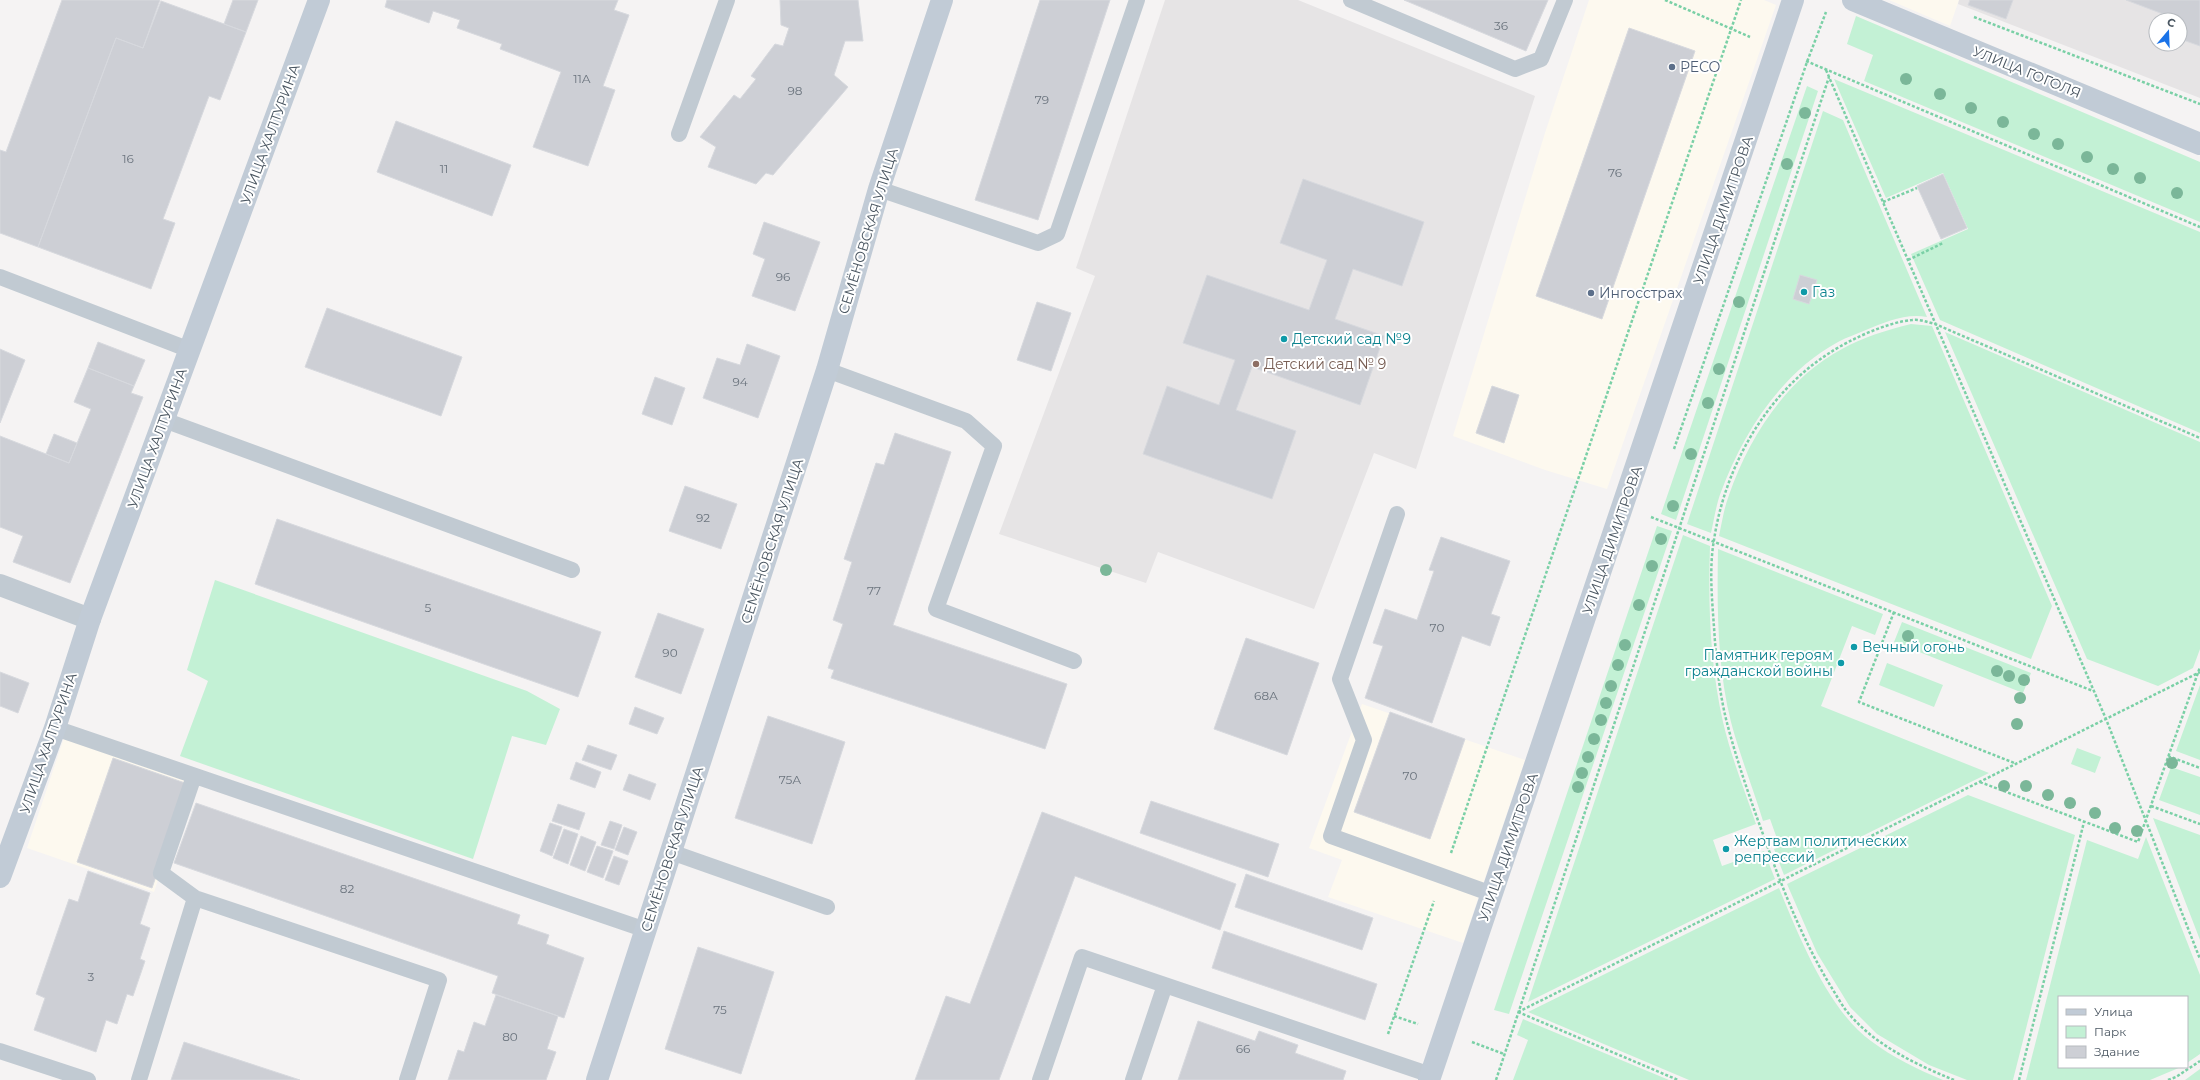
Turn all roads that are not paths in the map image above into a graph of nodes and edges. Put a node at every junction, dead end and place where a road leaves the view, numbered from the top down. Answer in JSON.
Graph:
{"nodes":[{"id":1,"x":319,"y":0,"type":"edge"},
{"id":2,"x":727,"y":0,"type":"edge"},
{"id":3,"x":942,"y":0,"type":"edge"},
{"id":4,"x":1137,"y":0,"type":"edge"},
{"id":5,"x":1351,"y":0,"type":"edge"},
{"id":6,"x":1565,"y":0,"type":"edge"},
{"id":7,"x":1793,"y":0,"type":"edge"},
{"id":8,"x":1853,"y":0,"type":"edge"},
{"id":9,"x":679,"y":134,"type":"dead end"},
{"id":10,"x":2200,"y":144,"type":"edge"},
{"id":11,"x":879,"y":189,"type":"junction"},
{"id":12,"x":0,"y":277,"type":"edge"},
{"id":13,"x":190,"y":350,"type":"junction"},
{"id":14,"x":827,"y":370,"type":"junction"},
{"id":15,"x":164,"y":420,"type":"junction"},
{"id":16,"x":1397,"y":514,"type":"dead end"},
{"id":17,"x":572,"y":570,"type":"dead end"},
{"id":18,"x":0,"y":585,"type":"edge"},
{"id":19,"x":90,"y":619,"type":"junction"},
{"id":20,"x":1074,"y":661,"type":"dead end"},
{"id":21,"x":55,"y":728,"type":"junction"},
{"id":22,"x":194,"y":776,"type":"junction"},
{"id":23,"x":671,"y":852,"type":"junction"},
{"id":24,"x":0,"y":877,"type":"edge"},
{"id":25,"x":1492,"y":894,"type":"junction"},
{"id":26,"x":195,"y":898,"type":"junction"},
{"id":27,"x":827,"y":907,"type":"dead end"},
{"id":28,"x":646,"y":930,"type":"junction"},
{"id":29,"x":1165,"y":985,"type":"junction"},
{"id":30,"x":0,"y":1051,"type":"edge"},
{"id":31,"x":1435,"y":1078,"type":"edge"},
{"id":32,"x":88,"y":1080,"type":"edge"},
{"id":33,"x":139,"y":1080,"type":"edge"},
{"id":34,"x":407,"y":1080,"type":"edge"},
{"id":35,"x":597,"y":1080,"type":"edge"},
{"id":36,"x":1040,"y":1080,"type":"edge"},
{"id":37,"x":1133,"y":1080,"type":"edge"}],
"edges":[{"from":1,"to":13,"type":"street","name":"УЛИЦА ХАЛТУРИНА"},
{"from":2,"to":9,"type":"lane"},
{"from":3,"to":11,"type":"street","name":"СЕМЁНОВСКАЯ УЛИЦА"},
{"from":4,"to":11,"type":"lane"},
{"from":5,"to":6,"type":"lane"},
{"from":7,"to":25,"type":"street","name":"УЛИЦА ДИМИТРОВА"},
{"from":8,"to":10,"type":"street","name":"УЛИЦА ГОГОЛЯ"},
{"from":11,"to":14,"type":"street","name":"СЕМЁНОВСКАЯ УЛИЦА"},
{"from":12,"to":13,"type":"lane"},
{"from":13,"to":15,"type":"street","name":"УЛИЦА ХАЛТУРИНА"},
{"from":14,"to":20,"type":"lane"},
{"from":14,"to":23,"type":"street","name":"СЕМЁНОВСКАЯ УЛИЦА"},
{"from":15,"to":17,"type":"lane"},
{"from":15,"to":19,"type":"street","name":"УЛИЦА ХАЛТУРИНА"},
{"from":16,"to":25,"type":"lane"},
{"from":18,"to":19,"type":"street"},
{"from":19,"to":21,"type":"street","name":"УЛИЦА ХАЛТУРИНА"},
{"from":21,"to":22,"type":"lane"},
{"from":21,"to":24,"type":"street","name":"УЛИЦА ХАЛТУРИНА"},
{"from":22,"to":26,"type":"lane"},
{"from":22,"to":28,"type":"lane"},
{"from":23,"to":27,"type":"lane"},
{"from":23,"to":28,"type":"street","name":"СЕМЁНОВСКАЯ УЛИЦА"},
{"from":25,"to":31,"type":"street","name":"УЛИЦА ДИМИТРОВА"},
{"from":26,"to":33,"type":"lane"},
{"from":26,"to":34,"type":"lane"},
{"from":28,"to":35,"type":"street","name":"СЕМЁНОВСКАЯ УЛИЦА"},
{"from":29,"to":31,"type":"lane"},
{"from":29,"to":36,"type":"lane"},
{"from":29,"to":37,"type":"lane"},
{"from":30,"to":32,"type":"lane"}]}
